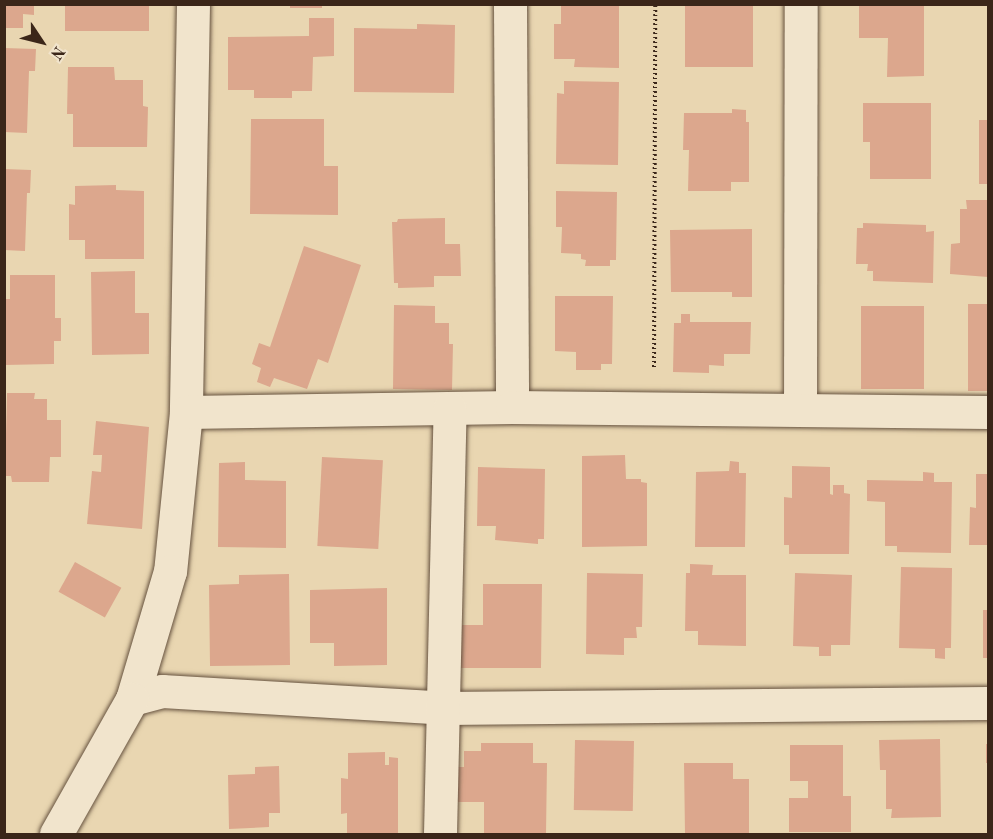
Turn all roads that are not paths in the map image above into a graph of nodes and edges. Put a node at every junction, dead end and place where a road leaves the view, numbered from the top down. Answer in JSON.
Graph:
{"nodes":[{"id":1,"x":193,"y":4,"type":"edge"},
{"id":2,"x":510,"y":4,"type":"edge"},
{"id":3,"x":801,"y":4,"type":"edge"},
{"id":4,"x":512,"y":407,"type":"junction"},
{"id":5,"x":450,"y":408,"type":"junction"},
{"id":6,"x":800,"y":410,"type":"junction"},
{"id":7,"x":186,"y":412,"type":"junction"},
{"id":8,"x":988,"y":412,"type":"edge"},
{"id":9,"x":132,"y":699,"type":"junction"},
{"id":10,"x":988,"y":704,"type":"edge"},
{"id":11,"x":444,"y":708,"type":"junction"},
{"id":12,"x":56,"y":834,"type":"edge"},
{"id":13,"x":440,"y":834,"type":"edge"}],
"edges":[{"from":1,"to":7,"type":"street"},
{"from":2,"to":4,"type":"street"},
{"from":3,"to":6,"type":"street"},
{"from":4,"to":5,"type":"street"},
{"from":4,"to":6,"type":"street"},
{"from":5,"to":7,"type":"street"},
{"from":5,"to":11,"type":"street"},
{"from":6,"to":8,"type":"street"},
{"from":7,"to":9,"type":"street"},
{"from":9,"to":11,"type":"street"},
{"from":9,"to":12,"type":"street"},
{"from":10,"to":11,"type":"street"},
{"from":11,"to":13,"type":"street"}]}
